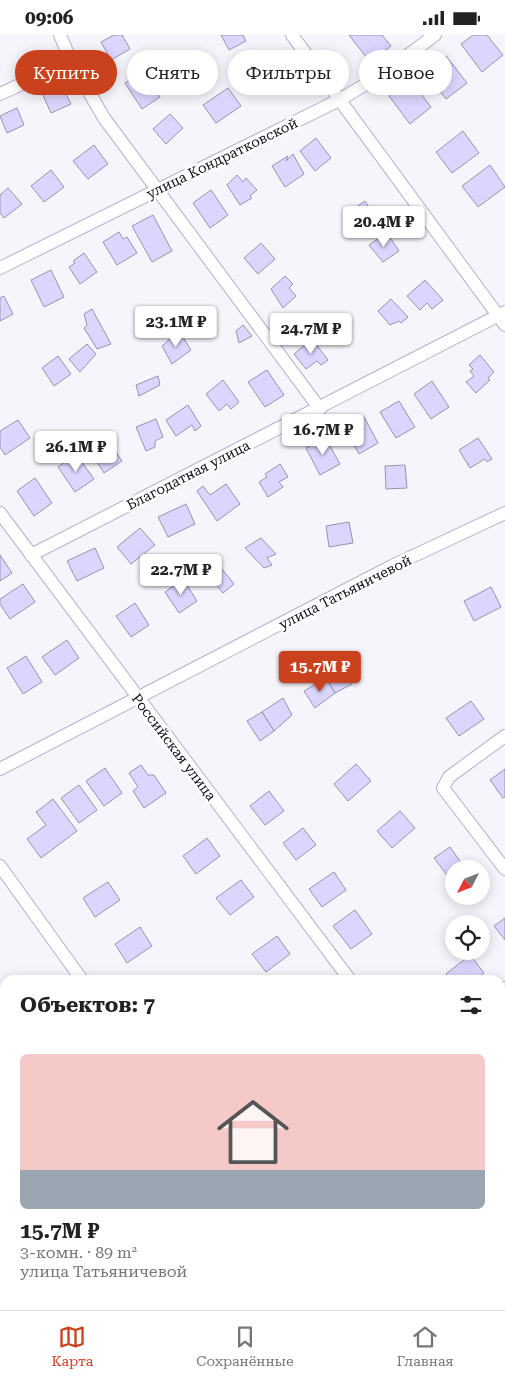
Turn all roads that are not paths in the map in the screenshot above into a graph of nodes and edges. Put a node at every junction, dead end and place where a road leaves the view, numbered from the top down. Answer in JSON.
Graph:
{"nodes":[{"id":1,"x":60,"y":35,"type":"edge"},
{"id":2,"x":292,"y":35,"type":"edge"},
{"id":3,"x":435,"y":35,"type":"edge"},
{"id":4,"x":66,"y":50,"type":"edge"},
{"id":5,"x":15,"y":87,"type":"edge"},
{"id":6,"x":0,"y":94,"type":"edge"},
{"id":7,"x":91,"y":95,"type":"edge"},
{"id":8,"x":339,"y":100,"type":"junction"},
{"id":9,"x":157,"y":191,"type":"junction"},
{"id":10,"x":0,"y":268,"type":"edge"},
{"id":11,"x":503,"y":318,"type":"edge"},
{"id":12,"x":320,"y":409,"type":"junction"},
{"id":13,"x":0,"y":513,"type":"edge"},
{"id":14,"x":505,"y":513,"type":"edge"},
{"id":15,"x":31,"y":555,"type":"junction"},
{"id":16,"x":138,"y":699,"type":"junction"},
{"id":17,"x":505,"y":736,"type":"edge"},
{"id":18,"x":0,"y":769,"type":"edge"},
{"id":19,"x":0,"y":866,"type":"edge"},
{"id":20,"x":505,"y":869,"type":"edge"},
{"id":21,"x":78,"y":975,"type":"edge"},
{"id":22,"x":346,"y":975,"type":"edge"}],
"edges":[{"from":1,"to":4,"type":"street"},
{"from":2,"to":8,"type":"street"},
{"from":3,"to":8,"type":"street","name":"улица Кондратковской"},
{"from":5,"to":6,"type":"street"},
{"from":7,"to":9,"type":"street"},
{"from":8,"to":9,"type":"street","name":"улица Кондратковской"},
{"from":8,"to":11,"type":"street"},
{"from":9,"to":10,"type":"street","name":"улица Кондратковской"},
{"from":9,"to":12,"type":"street"},
{"from":11,"to":12,"type":"street","name":"Благодатная улица"},
{"from":12,"to":15,"type":"street","name":"Благодатная улица"},
{"from":13,"to":15,"type":"street","name":"Российская улица"},
{"from":14,"to":16,"type":"street","name":"улица Татьяничевой"},
{"from":15,"to":16,"type":"street","name":"Российская улица"},
{"from":16,"to":18,"type":"street","name":"улица Татьяничевой"},
{"from":16,"to":22,"type":"street","name":"Российская улица"},
{"from":17,"to":20,"type":"street"},
{"from":19,"to":21,"type":"street"}]}
